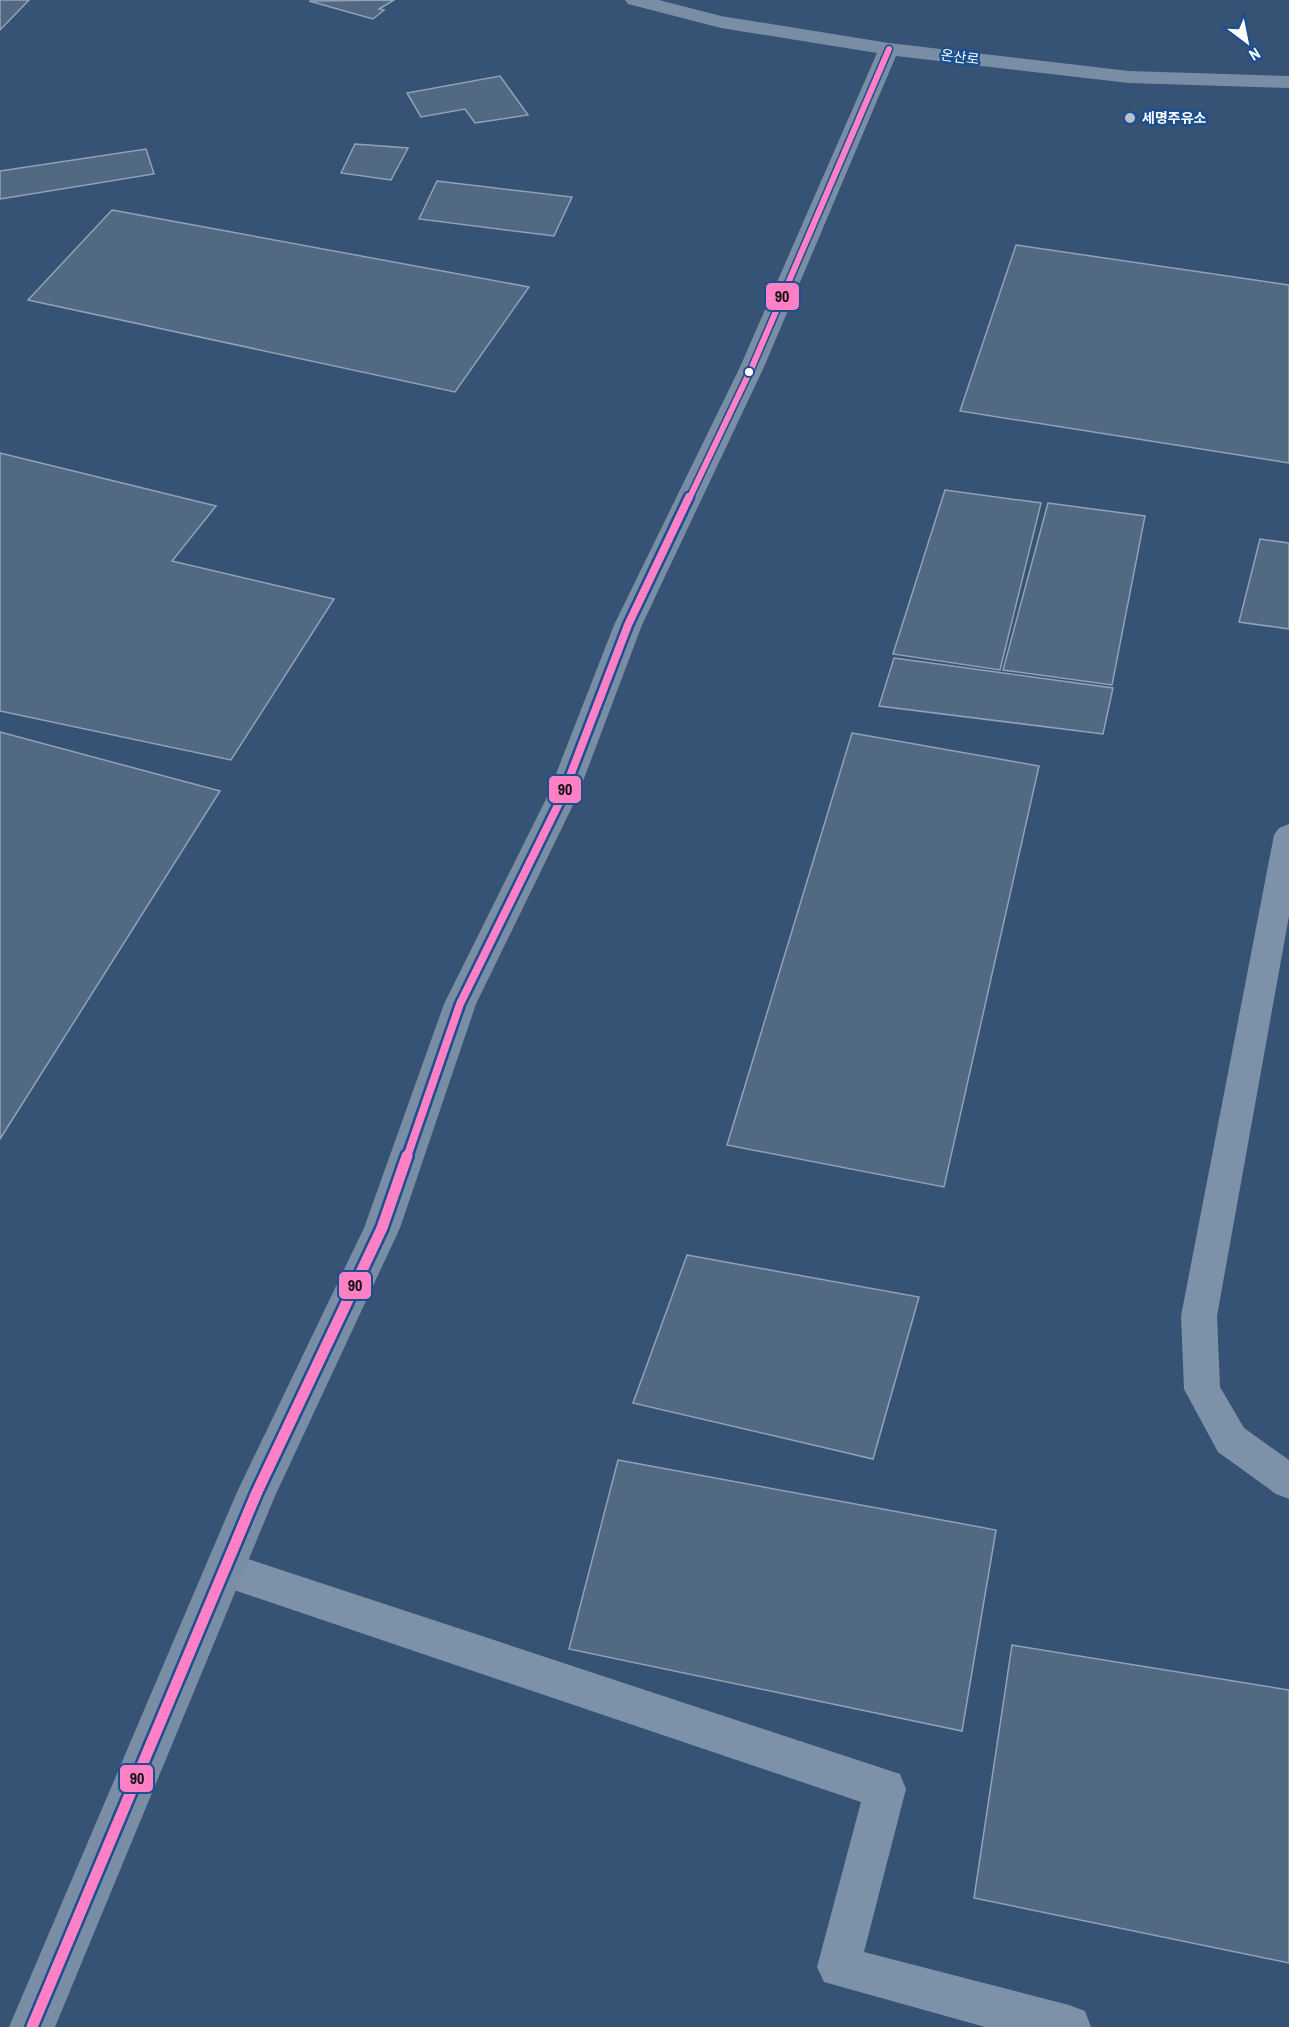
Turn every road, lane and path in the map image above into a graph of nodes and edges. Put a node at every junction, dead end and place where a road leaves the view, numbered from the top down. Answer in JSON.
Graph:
{"nodes":[{"id":1,"x":635,"y":0,"type":"edge"},
{"id":2,"x":889,"y":49,"type":"junction"},
{"id":3,"x":1289,"y":82,"type":"edge"},
{"id":4,"x":1289,"y":835,"type":"edge"},
{"id":5,"x":1289,"y":1482,"type":"edge"},
{"id":6,"x":224,"y":1569,"type":"junction"},
{"id":7,"x":32,"y":2027,"type":"edge"},
{"id":8,"x":1069,"y":2027,"type":"edge"}],
"edges":[{"from":1,"to":2,"type":"main road","name":"온산로"},
{"from":2,"to":3,"type":"main road","name":"온산로"},
{"from":2,"to":6,"type":"main road"},
{"from":4,"to":5,"type":"lane"},
{"from":6,"to":7,"type":"main road"},
{"from":6,"to":8,"type":"lane"}]}
